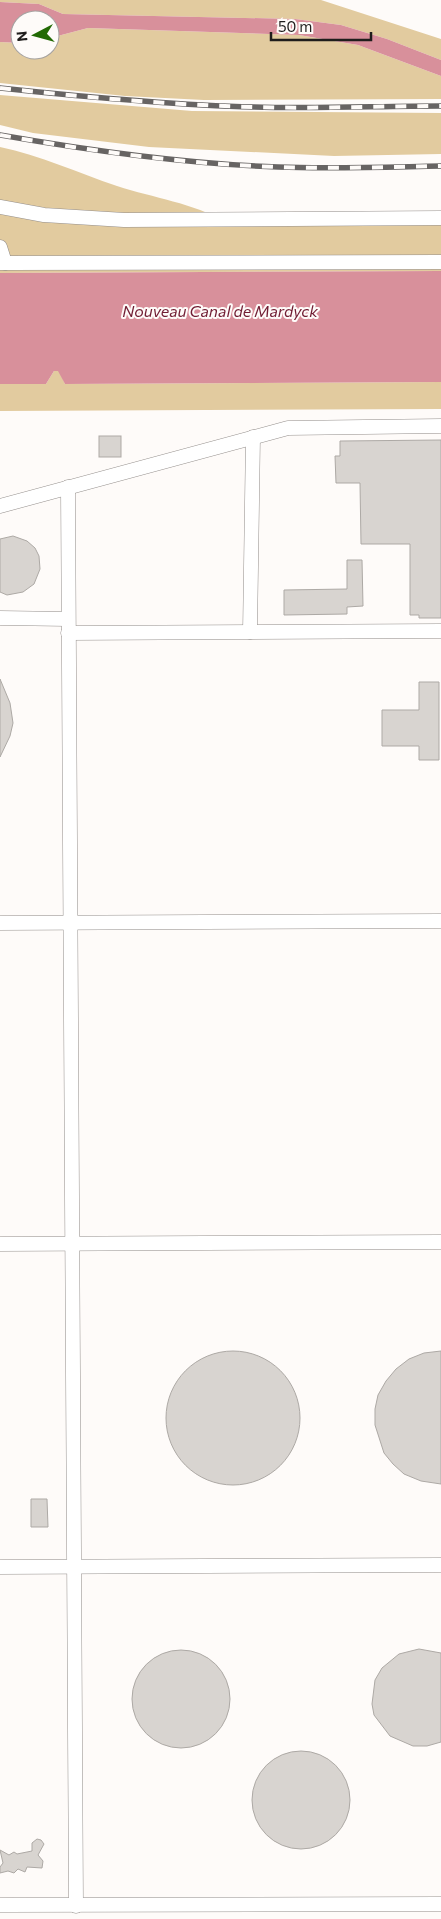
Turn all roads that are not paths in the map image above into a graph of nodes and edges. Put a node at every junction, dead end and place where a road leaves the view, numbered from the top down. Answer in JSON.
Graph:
{"nodes":[{"id":1,"x":0,"y":207,"type":"edge"},
{"id":2,"x":441,"y":218,"type":"edge"},
{"id":3,"x":0,"y":248,"type":"edge"},
{"id":4,"x":441,"y":262,"type":"edge"},
{"id":5,"x":2,"y":263,"type":"edge"},
{"id":6,"x":441,"y":426,"type":"edge"},
{"id":7,"x":253,"y":437,"type":"junction"},
{"id":8,"x":68,"y":487,"type":"junction"},
{"id":9,"x":0,"y":506,"type":"edge"},
{"id":10,"x":0,"y":618,"type":"edge"},
{"id":11,"x":68,"y":626,"type":"junction"},
{"id":12,"x":441,"y":631,"type":"edge"},
{"id":13,"x":250,"y":632,"type":"junction"},
{"id":14,"x":441,"y":921,"type":"edge"},
{"id":15,"x":0,"y":923,"type":"edge"},
{"id":16,"x":70,"y":923,"type":"junction"},
{"id":17,"x":441,"y":1242,"type":"edge"},
{"id":18,"x":71,"y":1243,"type":"junction"},
{"id":19,"x":0,"y":1244,"type":"edge"},
{"id":20,"x":441,"y":1565,"type":"edge"},
{"id":21,"x":0,"y":1567,"type":"edge"},
{"id":22,"x":73,"y":1567,"type":"junction"},
{"id":23,"x":0,"y":1904,"type":"edge"},
{"id":24,"x":441,"y":1904,"type":"edge"},
{"id":25,"x":76,"y":1906,"type":"junction"}],
"edges":[{"from":1,"to":2,"type":"lane"},
{"from":3,"to":5,"type":"lane"},
{"from":4,"to":5,"type":"lane"},
{"from":6,"to":7,"type":"lane"},
{"from":7,"to":8,"type":"lane"},
{"from":7,"to":13,"type":"lane"},
{"from":8,"to":9,"type":"lane"},
{"from":8,"to":11,"type":"lane"},
{"from":10,"to":11,"type":"lane"},
{"from":11,"to":13,"type":"lane"},
{"from":11,"to":16,"type":"lane"},
{"from":12,"to":13,"type":"lane"},
{"from":14,"to":16,"type":"lane"},
{"from":15,"to":16,"type":"lane"},
{"from":16,"to":18,"type":"lane"},
{"from":17,"to":18,"type":"lane"},
{"from":18,"to":19,"type":"lane"},
{"from":18,"to":22,"type":"lane"},
{"from":20,"to":22,"type":"lane"},
{"from":21,"to":22,"type":"lane"},
{"from":22,"to":25,"type":"lane"},
{"from":23,"to":25,"type":"lane"},
{"from":24,"to":25,"type":"lane"}]}
